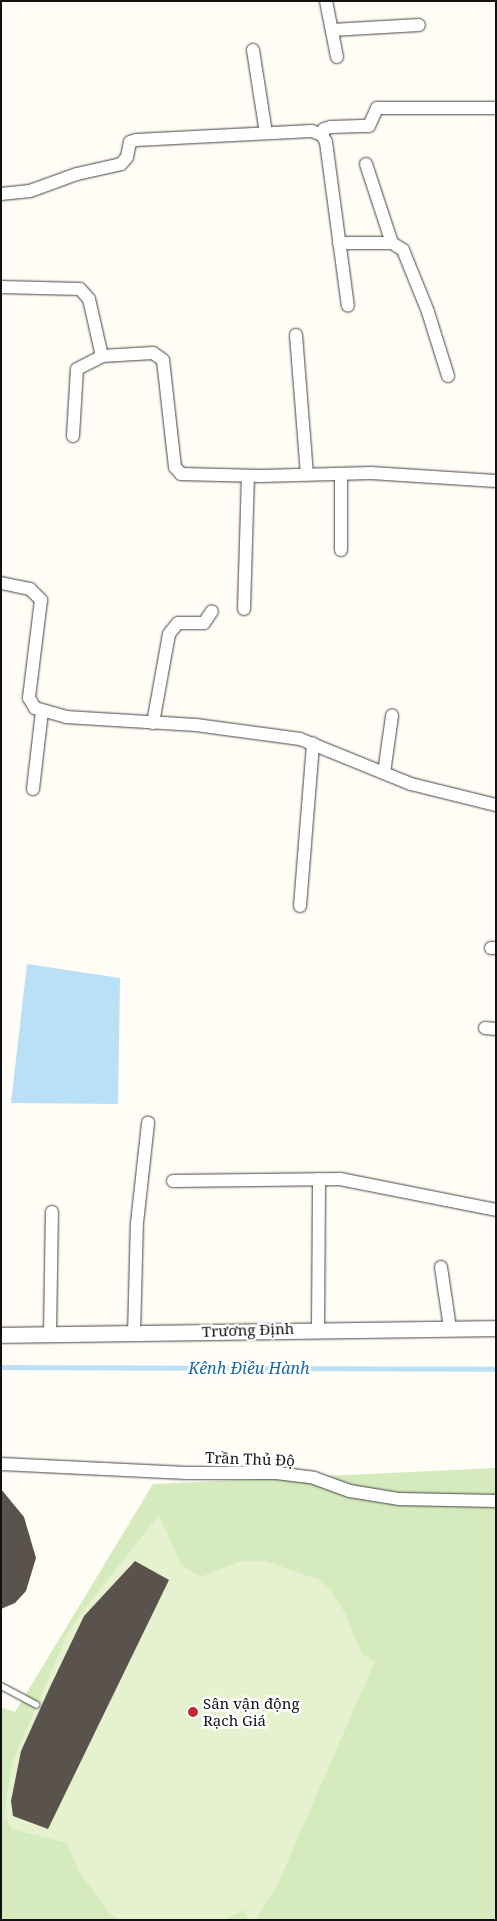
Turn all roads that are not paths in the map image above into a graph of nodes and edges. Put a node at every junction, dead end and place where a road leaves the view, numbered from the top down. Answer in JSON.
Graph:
{"nodes":[{"id":1,"x":326,"y":1,"type":"edge"},
{"id":2,"x":419,"y":25,"type":"dead end"},
{"id":3,"x":332,"y":30,"type":"junction"},
{"id":4,"x":254,"y":50,"type":"dead end"},
{"id":5,"x":337,"y":57,"type":"dead end"},
{"id":6,"x":496,"y":108,"type":"edge"},
{"id":7,"x":266,"y":134,"type":"junction"},
{"id":8,"x":322,"y":135,"type":"junction"},
{"id":9,"x":366,"y":164,"type":"dead end"},
{"id":10,"x":1,"y":194,"type":"edge"},
{"id":11,"x":339,"y":243,"type":"junction"},
{"id":12,"x":392,"y":243,"type":"junction"},
{"id":13,"x":1,"y":288,"type":"edge"},
{"id":14,"x":348,"y":306,"type":"dead end"},
{"id":15,"x":296,"y":335,"type":"dead end"},
{"id":16,"x":102,"y":356,"type":"junction"},
{"id":17,"x":448,"y":376,"type":"dead end"},
{"id":18,"x":73,"y":436,"type":"dead end"},
{"id":19,"x":341,"y":474,"type":"junction"},
{"id":20,"x":306,"y":475,"type":"junction"},
{"id":21,"x":248,"y":476,"type":"junction"},
{"id":22,"x":496,"y":482,"type":"edge"},
{"id":23,"x":341,"y":550,"type":"dead end"},
{"id":24,"x":1,"y":583,"type":"edge"},
{"id":25,"x":244,"y":609,"type":"dead end"},
{"id":26,"x":212,"y":612,"type":"dead end"},
{"id":27,"x":42,"y":711,"type":"junction"},
{"id":28,"x":392,"y":716,"type":"dead end"},
{"id":29,"x":153,"y":724,"type":"junction"},
{"id":30,"x":313,"y":744,"type":"junction"},
{"id":31,"x":384,"y":773,"type":"junction"},
{"id":32,"x":33,"y":789,"type":"dead end"},
{"id":33,"x":496,"y":806,"type":"edge"},
{"id":34,"x":300,"y":906,"type":"dead end"},
{"id":35,"x":148,"y":1123,"type":"dead end"},
{"id":36,"x":319,"y":1179,"type":"junction"},
{"id":37,"x":173,"y":1181,"type":"dead end"},
{"id":38,"x":496,"y":1210,"type":"edge"},
{"id":39,"x":52,"y":1212,"type":"dead end"},
{"id":40,"x":441,"y":1267,"type":"dead end"},
{"id":41,"x":318,"y":1328,"type":"junction"},
{"id":42,"x":450,"y":1328,"type":"junction"},
{"id":43,"x":496,"y":1328,"type":"edge"},
{"id":44,"x":50,"y":1334,"type":"junction"},
{"id":45,"x":134,"y":1334,"type":"junction"},
{"id":46,"x":1,"y":1335,"type":"edge"},
{"id":47,"x":1,"y":1464,"type":"edge"},
{"id":48,"x":496,"y":1501,"type":"edge"},
{"id":49,"x":1,"y":1686,"type":"edge"},
{"id":50,"x":36,"y":1705,"type":"dead end"}],
"edges":[{"from":1,"to":3,"type":"street"},
{"from":2,"to":3,"type":"street"},
{"from":3,"to":5,"type":"street"},
{"from":4,"to":7,"type":"street"},
{"from":6,"to":8,"type":"street"},
{"from":7,"to":8,"type":"street"},
{"from":7,"to":10,"type":"street"},
{"from":8,"to":11,"type":"street"},
{"from":9,"to":12,"type":"street"},
{"from":11,"to":12,"type":"street"},
{"from":11,"to":14,"type":"street"},
{"from":12,"to":17,"type":"street"},
{"from":13,"to":16,"type":"street"},
{"from":15,"to":20,"type":"street"},
{"from":16,"to":18,"type":"street"},
{"from":16,"to":21,"type":"street"},
{"from":19,"to":20,"type":"street"},
{"from":19,"to":22,"type":"street"},
{"from":19,"to":23,"type":"street"},
{"from":20,"to":21,"type":"street"},
{"from":21,"to":25,"type":"street"},
{"from":24,"to":27,"type":"street"},
{"from":26,"to":29,"type":"street"},
{"from":27,"to":29,"type":"street"},
{"from":27,"to":32,"type":"street"},
{"from":28,"to":31,"type":"street"},
{"from":29,"to":30,"type":"street"},
{"from":30,"to":31,"type":"street"},
{"from":30,"to":34,"type":"street"},
{"from":31,"to":33,"type":"street"},
{"from":35,"to":45,"type":"street"},
{"from":36,"to":37,"type":"street"},
{"from":36,"to":38,"type":"street"},
{"from":36,"to":41,"type":"street"},
{"from":39,"to":44,"type":"street"},
{"from":40,"to":42,"type":"street"},
{"from":41,"to":42,"type":"street","name":"Trương Định"},
{"from":41,"to":45,"type":"street","name":"Trương Định"},
{"from":42,"to":43,"type":"street","name":"Trương Định"},
{"from":44,"to":45,"type":"street","name":"Trương Định"},
{"from":44,"to":46,"type":"street","name":"Trương Định"},
{"from":47,"to":48,"type":"street","name":"Trần Thủ Độ"},
{"from":49,"to":50,"type":"lane"}]}
